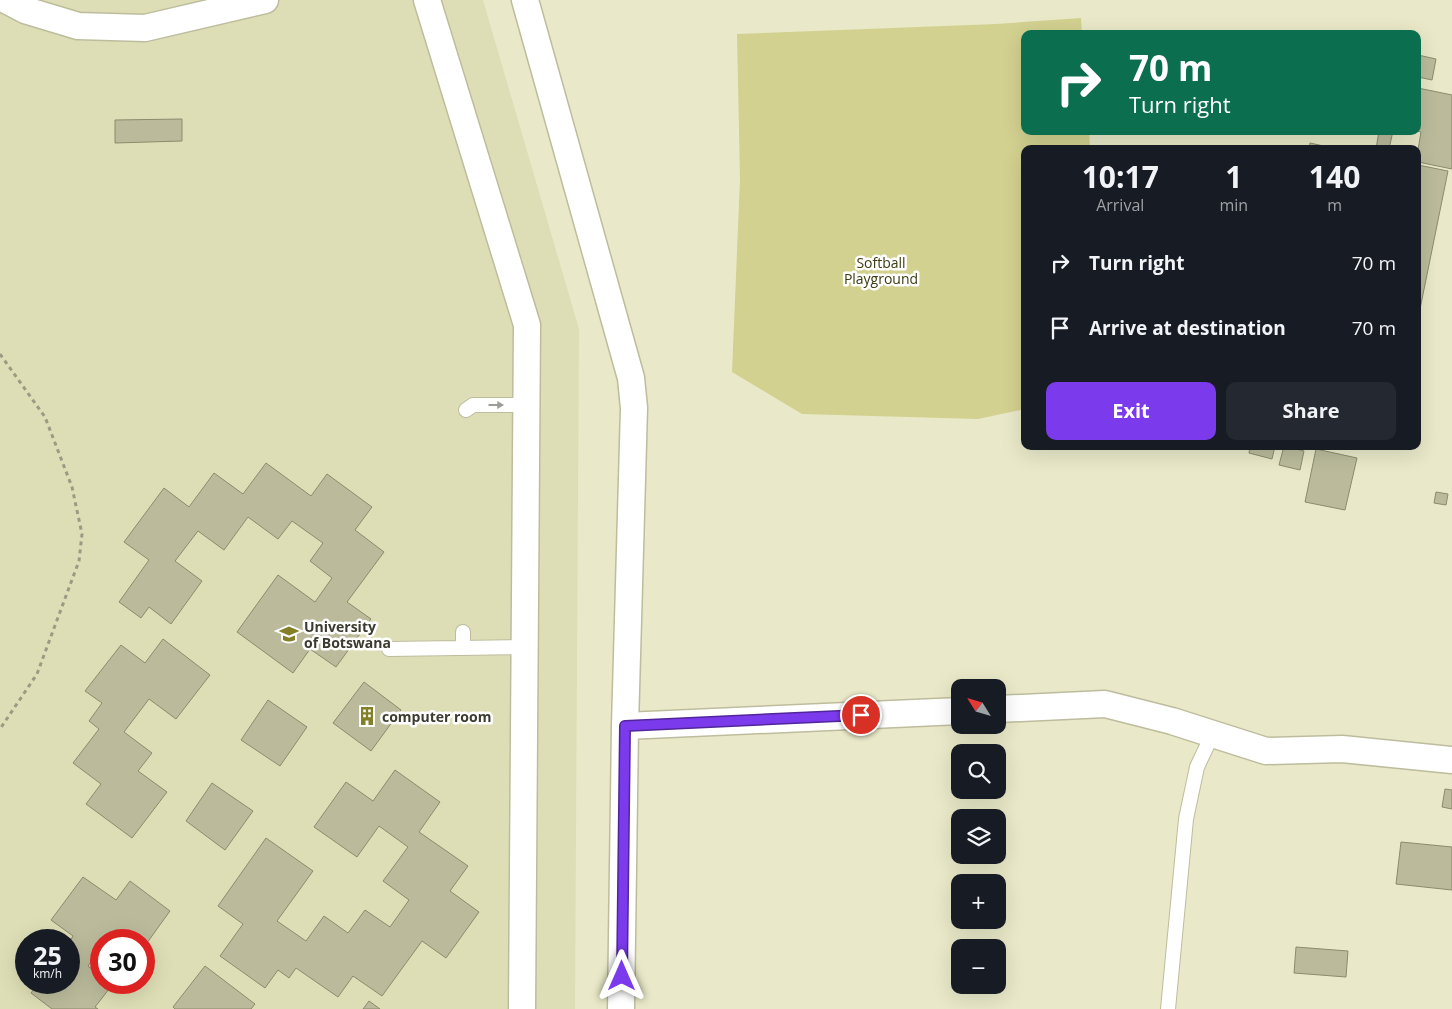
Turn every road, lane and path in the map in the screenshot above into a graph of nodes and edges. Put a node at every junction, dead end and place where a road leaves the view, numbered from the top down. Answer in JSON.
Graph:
{"nodes":[{"id":1,"x":6,"y":0,"type":"edge"},
{"id":2,"x":265,"y":0,"type":"edge"},
{"id":3,"x":427,"y":0,"type":"edge"},
{"id":4,"x":524,"y":0,"type":"edge"},
{"id":5,"x":0,"y":354,"type":"edge"},
{"id":6,"x":526,"y":404,"type":"junction"},
{"id":7,"x":466,"y":410,"type":"dead end"},
{"id":8,"x":463,"y":632,"type":"dead end"},
{"id":9,"x":524,"y":647,"type":"junction"},
{"id":10,"x":463,"y":648,"type":"junction"},
{"id":11,"x":389,"y":649,"type":"dead end"},
{"id":12,"x":1006,"y":709,"type":"edge"},
{"id":13,"x":951,"y":711,"type":"edge"},
{"id":14,"x":625,"y":726,"type":"junction"},
{"id":15,"x":0,"y":729,"type":"edge"},
{"id":16,"x":1212,"y":733,"type":"junction"},
{"id":17,"x":1452,"y":760,"type":"edge"},
{"id":18,"x":522,"y":1009,"type":"edge"},
{"id":19,"x":622,"y":1009,"type":"edge"},
{"id":20,"x":1168,"y":1009,"type":"edge"}],
"edges":[{"from":1,"to":2,"type":"street"},
{"from":3,"to":6,"type":"street"},
{"from":4,"to":14,"type":"street"},
{"from":5,"to":15,"type":"path"},
{"from":7,"to":6,"type":"lane","one_way":true},
{"from":6,"to":9,"type":"street"},
{"from":8,"to":10,"type":"lane"},
{"from":9,"to":10,"type":"lane"},
{"from":9,"to":18,"type":"street"},
{"from":10,"to":11,"type":"lane"},
{"from":12,"to":16,"type":"street"},
{"from":13,"to":14,"type":"street"},
{"from":14,"to":19,"type":"street"},
{"from":16,"to":17,"type":"street"},
{"from":16,"to":20,"type":"lane"}]}
